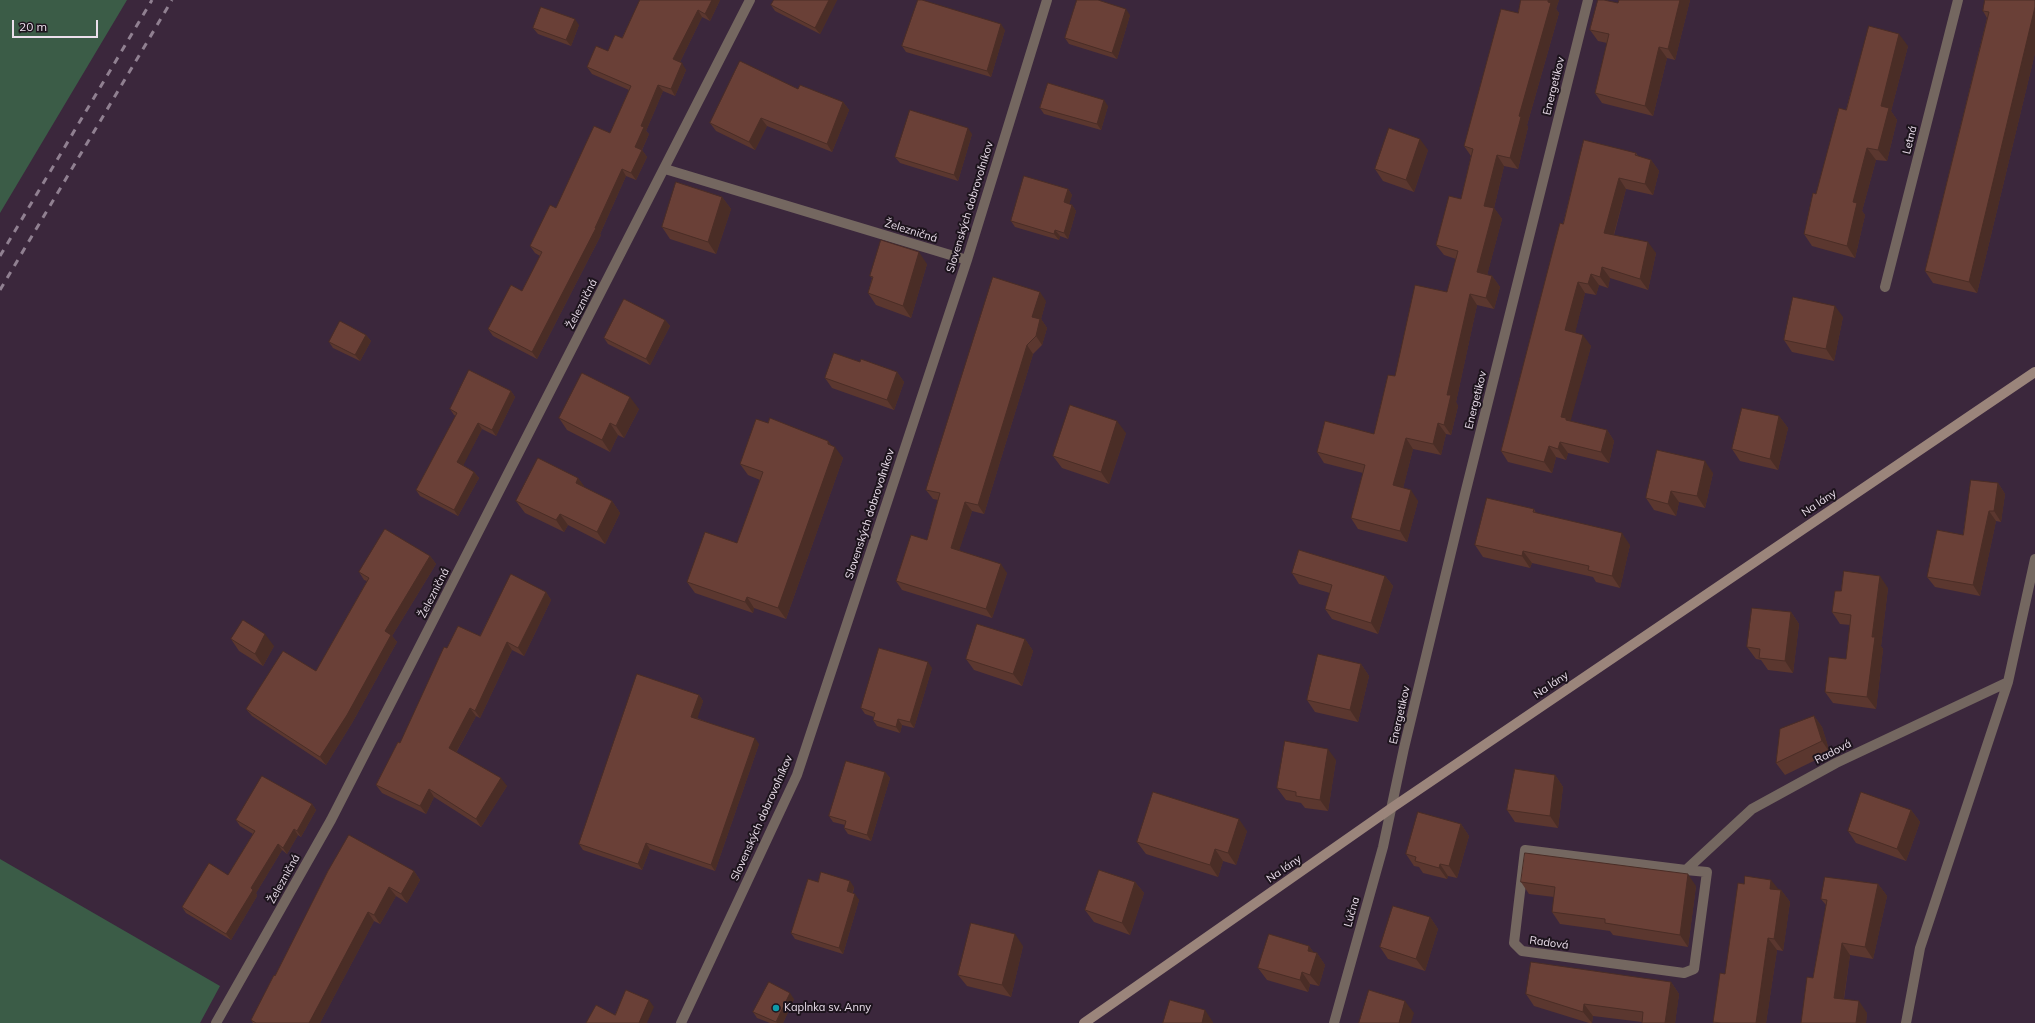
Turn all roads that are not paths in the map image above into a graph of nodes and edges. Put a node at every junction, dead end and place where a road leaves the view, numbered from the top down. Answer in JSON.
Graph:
{"nodes":[{"id":1,"x":750,"y":0,"type":"edge"},
{"id":2,"x":1047,"y":0,"type":"edge"},
{"id":3,"x":1588,"y":0,"type":"edge"},
{"id":4,"x":1958,"y":0,"type":"edge"},
{"id":5,"x":665,"y":169,"type":"junction"},
{"id":6,"x":967,"y":260,"type":"junction"},
{"id":7,"x":1885,"y":287,"type":"dead end"},
{"id":8,"x":2035,"y":372,"type":"edge"},
{"id":9,"x":2035,"y":559,"type":"edge"},
{"id":10,"x":2008,"y":682,"type":"junction"},
{"id":11,"x":1393,"y":807,"type":"junction"},
{"id":12,"x":1686,"y":870,"type":"junction"},
{"id":13,"x":216,"y":1023,"type":"edge"},
{"id":14,"x":681,"y":1023,"type":"edge"},
{"id":15,"x":1084,"y":1023,"type":"edge"},
{"id":16,"x":1334,"y":1023,"type":"edge"},
{"id":17,"x":1906,"y":1023,"type":"edge"}],
"edges":[{"from":1,"to":5,"type":"street","name":"Železničná"},
{"from":2,"to":6,"type":"street","name":"Slovenských dobrovoľníkov"},
{"from":3,"to":11,"type":"street","name":"Energetikov"},
{"from":4,"to":7,"type":"street","name":"Letná"},
{"from":5,"to":6,"type":"street","name":"Železničná"},
{"from":5,"to":13,"type":"street","name":"Železničná"},
{"from":6,"to":14,"type":"street","name":"Slovenských dobrovoľníkov"},
{"from":8,"to":11,"type":"street","name":"Na lány"},
{"from":9,"to":10,"type":"street"},
{"from":10,"to":12,"type":"street","name":"Radová"},
{"from":10,"to":17,"type":"street"},
{"from":11,"to":15,"type":"street","name":"Na lány"},
{"from":11,"to":16,"type":"street","name":"Lúčna"},
{"from":12,"to":12,"type":"street","name":"Radová"}]}
